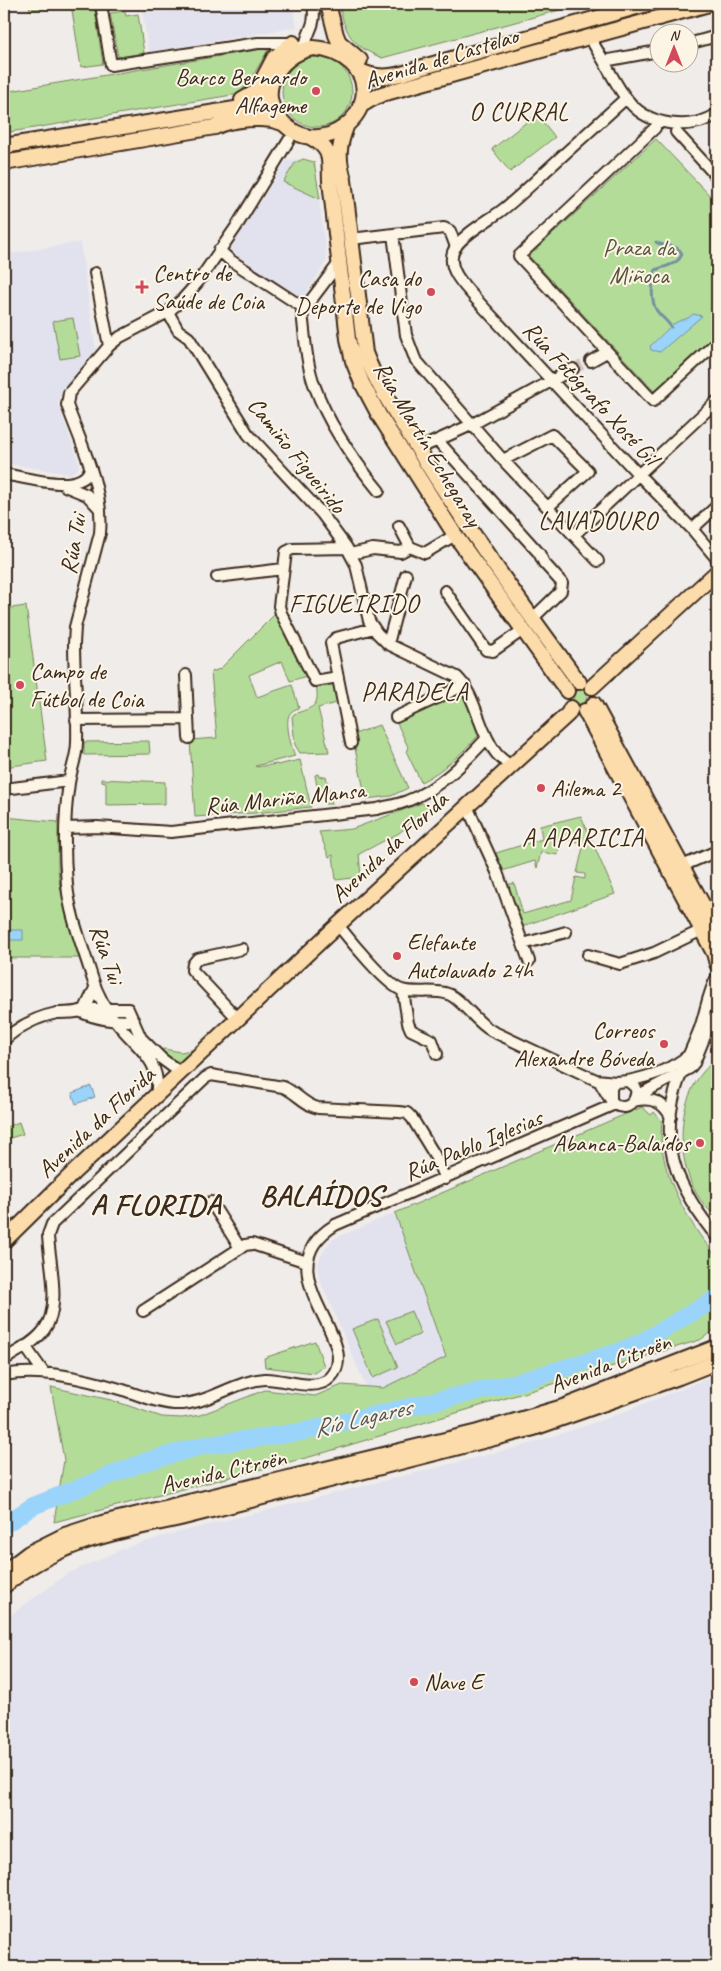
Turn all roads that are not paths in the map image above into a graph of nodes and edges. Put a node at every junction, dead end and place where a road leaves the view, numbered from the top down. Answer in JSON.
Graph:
{"nodes":[{"id":1,"x":101,"y":4,"type":"edge"},
{"id":2,"x":307,"y":4,"type":"edge"},
{"id":3,"x":313,"y":4,"type":"edge"},
{"id":4,"x":322,"y":4,"type":"edge"},
{"id":5,"x":328,"y":4,"type":"edge"},
{"id":6,"x":647,"y":4,"type":"edge"},
{"id":7,"x":708,"y":4,"type":"edge"},
{"id":8,"x":717,"y":36,"type":"edge"},
{"id":9,"x":590,"y":37,"type":"junction"},
{"id":10,"x":698,"y":41,"type":"edge"},
{"id":11,"x":299,"y":46,"type":"junction"},
{"id":12,"x":337,"y":53,"type":"junction"},
{"id":13,"x":648,"y":53,"type":"edge"},
{"id":14,"x":604,"y":62,"type":"junction"},
{"id":15,"x":423,"y":66,"type":"junction"},
{"id":16,"x":358,"y":70,"type":"junction"},
{"id":17,"x":271,"y":84,"type":"junction"},
{"id":18,"x":403,"y":90,"type":"junction"},
{"id":19,"x":625,"y":99,"type":"junction"},
{"id":20,"x":360,"y":106,"type":"junction"},
{"id":21,"x":213,"y":111,"type":"junction"},
{"id":22,"x":717,"y":114,"type":"edge"},
{"id":23,"x":282,"y":123,"type":"junction"},
{"id":24,"x":346,"y":127,"type":"junction"},
{"id":25,"x":216,"y":128,"type":"junction"},
{"id":26,"x":655,"y":128,"type":"dead end"},
{"id":27,"x":676,"y":132,"type":"dead end"},
{"id":28,"x":310,"y":137,"type":"junction"},
{"id":29,"x":289,"y":140,"type":"junction"},
{"id":30,"x":4,"y":146,"type":"edge"},
{"id":31,"x":4,"y":163,"type":"edge"},
{"id":32,"x":337,"y":176,"type":"junction"},
{"id":33,"x":717,"y":177,"type":"edge"},
{"id":34,"x":393,"y":234,"type":"junction"},
{"id":35,"x":351,"y":238,"type":"junction"},
{"id":36,"x":456,"y":247,"type":"junction"},
{"id":37,"x":219,"y":250,"type":"junction"},
{"id":38,"x":339,"y":263,"type":"junction"},
{"id":39,"x":95,"y":273,"type":"dead end"},
{"id":40,"x":304,"y":308,"type":"junction"},
{"id":41,"x":168,"y":312,"type":"junction"},
{"id":42,"x":717,"y":342,"type":"edge"},
{"id":43,"x":109,"y":346,"type":"junction"},
{"id":44,"x":607,"y":352,"type":"junction"},
{"id":45,"x":591,"y":361,"type":"tunnel mouth"},
{"id":46,"x":573,"y":369,"type":"tunnel mouth"},
{"id":47,"x":553,"y":382,"type":"junction"},
{"id":48,"x":717,"y":401,"type":"edge"},
{"id":49,"x":471,"y":424,"type":"junction"},
{"id":50,"x":438,"y":441,"type":"junction"},
{"id":51,"x":418,"y":449,"type":"junction"},
{"id":52,"x":503,"y":460,"type":"junction"},
{"id":53,"x":90,"y":468,"type":"junction"},
{"id":54,"x":4,"y":474,"type":"edge"},
{"id":55,"x":638,"y":474,"type":"junction"},
{"id":56,"x":60,"y":483,"type":"junction"},
{"id":57,"x":379,"y":491,"type":"dead end"},
{"id":58,"x":717,"y":506,"type":"edge"},
{"id":59,"x":548,"y":507,"type":"junction"},
{"id":60,"x":100,"y":510,"type":"junction"},
{"id":61,"x":398,"y":526,"type":"dead end"},
{"id":62,"x":692,"y":529,"type":"junction"},
{"id":63,"x":455,"y":535,"type":"junction"},
{"id":64,"x":574,"y":535,"type":"junction"},
{"id":65,"x":410,"y":547,"type":"junction"},
{"id":66,"x":348,"y":551,"type":"junction"},
{"id":67,"x":717,"y":559,"type":"edge"},
{"id":68,"x":598,"y":562,"type":"dead end"},
{"id":69,"x":283,"y":569,"type":"junction"},
{"id":70,"x":717,"y":572,"type":"edge"},
{"id":71,"x":406,"y":575,"type":"dead end"},
{"id":72,"x":217,"y":577,"type":"dead end"},
{"id":73,"x":445,"y":591,"type":"dead end"},
{"id":74,"x":528,"y":624,"type":"junction"},
{"id":75,"x":374,"y":628,"type":"junction"},
{"id":76,"x":388,"y":644,"type":"junction"},
{"id":77,"x":186,"y":675,"type":"dead end"},
{"id":78,"x":338,"y":677,"type":"junction"},
{"id":79,"x":585,"y":684,"type":"junction"},
{"id":80,"x":465,"y":685,"type":"junction"},
{"id":81,"x":567,"y":691,"type":"junction"},
{"id":82,"x":583,"y":708,"type":"junction"},
{"id":83,"x":396,"y":717,"type":"dead end"},
{"id":84,"x":188,"y":719,"type":"junction"},
{"id":85,"x":76,"y":720,"type":"junction"},
{"id":86,"x":189,"y":738,"type":"dead end"},
{"id":87,"x":487,"y":738,"type":"junction"},
{"id":88,"x":351,"y":743,"type":"dead end"},
{"id":89,"x":510,"y":766,"type":"junction"},
{"id":90,"x":69,"y":781,"type":"junction"},
{"id":91,"x":4,"y":789,"type":"edge"},
{"id":92,"x":467,"y":806,"type":"junction"},
{"id":93,"x":65,"y":828,"type":"junction"},
{"id":94,"x":717,"y":850,"type":"edge"},
{"id":95,"x":682,"y":866,"type":"junction"},
{"id":96,"x":338,"y":926,"type":"junction"},
{"id":97,"x":702,"y":930,"type":"junction"},
{"id":98,"x":717,"y":931,"type":"edge"},
{"id":99,"x":566,"y":932,"type":"dead end"},
{"id":100,"x":523,"y":944,"type":"junction"},
{"id":101,"x":242,"y":949,"type":"dead end"},
{"id":102,"x":588,"y":955,"type":"dead end"},
{"id":103,"x":530,"y":961,"type":"dead end"},
{"id":104,"x":717,"y":964,"type":"edge"},
{"id":105,"x":717,"y":977,"type":"edge"},
{"id":106,"x":95,"y":988,"type":"junction"},
{"id":107,"x":403,"y":991,"type":"junction"},
{"id":108,"x":107,"y":1010,"type":"junction"},
{"id":109,"x":83,"y":1011,"type":"junction"},
{"id":110,"x":717,"y":1013,"type":"edge"},
{"id":111,"x":238,"y":1019,"type":"junction"},
{"id":112,"x":115,"y":1021,"type":"junction"},
{"id":113,"x":134,"y":1021,"type":"junction"},
{"id":114,"x":4,"y":1040,"type":"edge"},
{"id":115,"x":147,"y":1054,"type":"junction"},
{"id":116,"x":437,"y":1054,"type":"dead end"},
{"id":117,"x":690,"y":1054,"type":"junction"},
{"id":118,"x":162,"y":1059,"type":"junction"},
{"id":119,"x":180,"y":1073,"type":"junction"},
{"id":120,"x":682,"y":1073,"type":"junction"},
{"id":121,"x":599,"y":1081,"type":"junction"},
{"id":122,"x":628,"y":1081,"type":"junction"},
{"id":123,"x":616,"y":1082,"type":"junction"},
{"id":124,"x":156,"y":1096,"type":"junction"},
{"id":125,"x":636,"y":1098,"type":"junction"},
{"id":126,"x":613,"y":1101,"type":"junction"},
{"id":127,"x":671,"y":1117,"type":"junction"},
{"id":128,"x":445,"y":1179,"type":"junction"},
{"id":129,"x":211,"y":1202,"type":"dead end"},
{"id":130,"x":717,"y":1237,"type":"edge"},
{"id":131,"x":5,"y":1239,"type":"edge"},
{"id":132,"x":240,"y":1248,"type":"junction"},
{"id":133,"x":307,"y":1262,"type":"junction"},
{"id":134,"x":143,"y":1311,"type":"dead end"},
{"id":135,"x":25,"y":1346,"type":"junction"},
{"id":136,"x":717,"y":1347,"type":"edge"},
{"id":137,"x":15,"y":1353,"type":"junction"},
{"id":138,"x":4,"y":1360,"type":"edge"},
{"id":139,"x":717,"y":1362,"type":"edge"},
{"id":140,"x":44,"y":1373,"type":"junction"},
{"id":141,"x":6,"y":1374,"type":"edge"},
{"id":142,"x":4,"y":1572,"type":"edge"},
{"id":143,"x":4,"y":1586,"type":"edge"}],
"edges":[{"from":1,"to":11,"type":"street"},
{"from":2,"to":11,"type":"street"},
{"from":3,"to":11,"type":"street"},
{"from":4,"to":12,"type":"street"},
{"from":5,"to":15,"type":"main road"},
{"from":6,"to":15,"type":"main road","name":"Avenida de Castelao"},
{"from":7,"to":9,"type":"main road","name":"Avenida de Castelao"},
{"from":8,"to":10,"type":"street"},
{"from":9,"to":14,"type":"street"},
{"from":9,"to":18,"type":"main road","name":"Avenida de Castelao"},
{"from":11,"to":12,"type":"main road"},
{"from":11,"to":17,"type":"main road"},
{"from":11,"to":21,"type":"main road"},
{"from":12,"to":16,"type":"main road"},
{"from":13,"to":14,"type":"street"},
{"from":14,"to":19,"type":"street"},
{"from":15,"to":16,"type":"main road","name":"Avenida de Castelao"},
{"from":16,"to":20,"type":"main road"},
{"from":17,"to":21,"type":"main road"},
{"from":17,"to":23,"type":"main road"},
{"from":18,"to":20,"type":"main road","name":"Avenida de Castelao"},
{"from":18,"to":32,"type":"main road"},
{"from":19,"to":22,"type":"street"},
{"from":19,"to":36,"type":"street"},
{"from":20,"to":24,"type":"main road"},
{"from":21,"to":30,"type":"main road"},
{"from":23,"to":25,"type":"main road"},
{"from":23,"to":28,"type":"main road"},
{"from":24,"to":28,"type":"main road"},
{"from":24,"to":32,"type":"main road","name":"Rúa Martín Echegaray"},
{"from":25,"to":29,"type":"main road"},
{"from":25,"to":31,"type":"main road"},
{"from":26,"to":44,"type":"street"},
{"from":27,"to":33,"type":"street"},
{"from":28,"to":32,"type":"main road","name":"Rúa Martín Echegaray"},
{"from":29,"to":32,"type":"main road"},
{"from":29,"to":37,"type":"street","name":"Rúa Tui"},
{"from":32,"to":35,"type":"main road","name":"Rúa Martín Echegaray"},
{"from":32,"to":38,"type":"main road","name":"Rúa Martín Echegaray"},
{"from":34,"to":35,"type":"street"},
{"from":34,"to":36,"type":"street"},
{"from":34,"to":49,"type":"street"},
{"from":35,"to":51,"type":"main road","name":"Rúa Martín Echegaray"},
{"from":36,"to":47,"type":"street","name":"Rúa Fotógrafo Xosé Gil"},
{"from":37,"to":40,"type":"street"},
{"from":37,"to":41,"type":"street","name":"Rúa Tui"},
{"from":38,"to":40,"type":"street"},
{"from":38,"to":63,"type":"main road","name":"Rúa Martín Echegaray"},
{"from":39,"to":43,"type":"street"},
{"from":40,"to":57,"type":"street"},
{"from":41,"to":43,"type":"street","name":"Rúa Tui"},
{"from":41,"to":66,"type":"street","name":"Camiño Figueirido"},
{"from":42,"to":44,"type":"street"},
{"from":43,"to":53,"type":"street","name":"Rúa Tui"},
{"from":44,"to":45,"type":"street"},
{"from":46,"to":47,"type":"street"},
{"from":47,"to":49,"type":"street"},
{"from":47,"to":55,"type":"street","name":"Rúa Fotógrafo Xosé Gil"},
{"from":48,"to":55,"type":"street"},
{"from":49,"to":50,"type":"street"},
{"from":49,"to":52,"type":"street"},
{"from":50,"to":51,"type":"street"},
{"from":50,"to":74,"type":"street"},
{"from":51,"to":74,"type":"main road","name":"Rúa Martín Echegaray"},
{"from":52,"to":59,"type":"street"},
{"from":52,"to":59,"type":"street"},
{"from":53,"to":56,"type":"street"},
{"from":53,"to":60,"type":"street","name":"Rúa Tui"},
{"from":54,"to":56,"type":"street"},
{"from":55,"to":62,"type":"street","name":"Rúa Fotógrafo Xosé Gil"},
{"from":55,"to":64,"type":"street"},
{"from":56,"to":60,"type":"street"},
{"from":58,"to":62,"type":"street"},
{"from":59,"to":64,"type":"street"},
{"from":60,"to":85,"type":"street","name":"Rúa Tui"},
{"from":61,"to":65,"type":"street"},
{"from":62,"to":67,"type":"street","name":"Rúa Fotógrafo Xosé Gil"},
{"from":63,"to":65,"type":"street"},
{"from":63,"to":74,"type":"main road","name":"Rúa Martín Echegaray"},
{"from":64,"to":68,"type":"street"},
{"from":65,"to":66,"type":"street"},
{"from":66,"to":69,"type":"street","name":"Camiño Figueirido"},
{"from":66,"to":75,"type":"street","name":"Camiño Figueirido"},
{"from":69,"to":72,"type":"street"},
{"from":69,"to":78,"type":"street","name":"Camiño Figueirido"},
{"from":70,"to":79,"type":"main road"},
{"from":71,"to":76,"type":"street"},
{"from":73,"to":74,"type":"street"},
{"from":74,"to":79,"type":"main road","name":"Rúa Martín Echegaray"},
{"from":74,"to":81,"type":"main road","name":"Rúa Martín Echegaray"},
{"from":75,"to":76,"type":"street","name":"Camiño Figueirido"},
{"from":75,"to":78,"type":"street"},
{"from":76,"to":80,"type":"street","name":"Camiño Figueirido"},
{"from":77,"to":84,"type":"street"},
{"from":78,"to":88,"type":"street"},
{"from":79,"to":81,"type":"main road"},
{"from":79,"to":82,"type":"main road"},
{"from":80,"to":83,"type":"street"},
{"from":80,"to":87,"type":"street"},
{"from":81,"to":82,"type":"main road"},
{"from":82,"to":89,"type":"main road","name":"Avenida da Florida"},
{"from":82,"to":95,"type":"main road"},
{"from":82,"to":97,"type":"main road"},
{"from":84,"to":85,"type":"street"},
{"from":84,"to":86,"type":"street"},
{"from":85,"to":90,"type":"street","name":"Rúa Tui"},
{"from":87,"to":89,"type":"street"},
{"from":87,"to":93,"type":"street","name":"Rúa Mariña Mansa"},
{"from":89,"to":92,"type":"main road","name":"Avenida da Florida"},
{"from":90,"to":91,"type":"street"},
{"from":90,"to":93,"type":"street","name":"Rúa Tui"},
{"from":92,"to":96,"type":"main road","name":"Avenida da Florida"},
{"from":92,"to":100,"type":"street"},
{"from":93,"to":106,"type":"street","name":"Rúa Tui"},
{"from":94,"to":95,"type":"street"},
{"from":95,"to":98,"type":"main road"},
{"from":96,"to":107,"type":"street"},
{"from":96,"to":111,"type":"main road","name":"Avenida da Florida"},
{"from":97,"to":102,"type":"street"},
{"from":97,"to":104,"type":"main road"},
{"from":99,"to":100,"type":"street"},
{"from":100,"to":103,"type":"street"},
{"from":101,"to":111,"type":"street"},
{"from":105,"to":117,"type":"street"},
{"from":106,"to":108,"type":"street","name":"Rúa Tui"},
{"from":106,"to":109,"type":"street"},
{"from":107,"to":116,"type":"street"},
{"from":107,"to":121,"type":"street"},
{"from":108,"to":109,"type":"street"},
{"from":108,"to":112,"type":"street","name":"Rúa Tui"},
{"from":108,"to":113,"type":"street","name":"Rúa Tui"},
{"from":109,"to":112,"type":"street"},
{"from":109,"to":114,"type":"street"},
{"from":110,"to":120,"type":"street"},
{"from":111,"to":119,"type":"main road","name":"Avenida da Florida"},
{"from":112,"to":113,"type":"street"},
{"from":112,"to":115,"type":"street","name":"Rúa Tui"},
{"from":113,"to":118,"type":"street","name":"Rúa Tui"},
{"from":115,"to":118,"type":"street","name":"Rúa Tui"},
{"from":115,"to":124,"type":"street","name":"Rúa Tui"},
{"from":117,"to":120,"type":"street"},
{"from":117,"to":122,"type":"street"},
{"from":118,"to":119,"type":"street","name":"Rúa Tui"},
{"from":119,"to":124,"type":"main road","name":"Avenida da Florida"},
{"from":120,"to":125,"type":"street"},
{"from":120,"to":127,"type":"street"},
{"from":121,"to":123,"type":"street"},
{"from":121,"to":126,"type":"street"},
{"from":122,"to":123,"type":"street"},
{"from":122,"to":125,"type":"street"},
{"from":123,"to":126,"type":"street"},
{"from":124,"to":131,"type":"main road","name":"Avenida da Florida"},
{"from":125,"to":126,"type":"street"},
{"from":125,"to":127,"type":"street"},
{"from":126,"to":128,"type":"street","name":"Rúa Pablo Iglesias"},
{"from":127,"to":130,"type":"street"},
{"from":128,"to":133,"type":"street","name":"Rúa Pablo Iglesias"},
{"from":128,"to":135,"type":"street"},
{"from":129,"to":132,"type":"street"},
{"from":132,"to":133,"type":"street"},
{"from":132,"to":134,"type":"street"},
{"from":133,"to":140,"type":"street","name":"Rúa Pablo Iglesias"},
{"from":135,"to":137,"type":"street"},
{"from":135,"to":140,"type":"street"},
{"from":136,"to":142,"type":"main road","name":"Avenida Citroën"},
{"from":137,"to":138,"type":"street"},
{"from":137,"to":141,"type":"street"},
{"from":139,"to":143,"type":"main road","name":"Avenida Citroën"},
{"from":140,"to":141,"type":"street","name":"Rúa Pablo Iglesias"}]}
